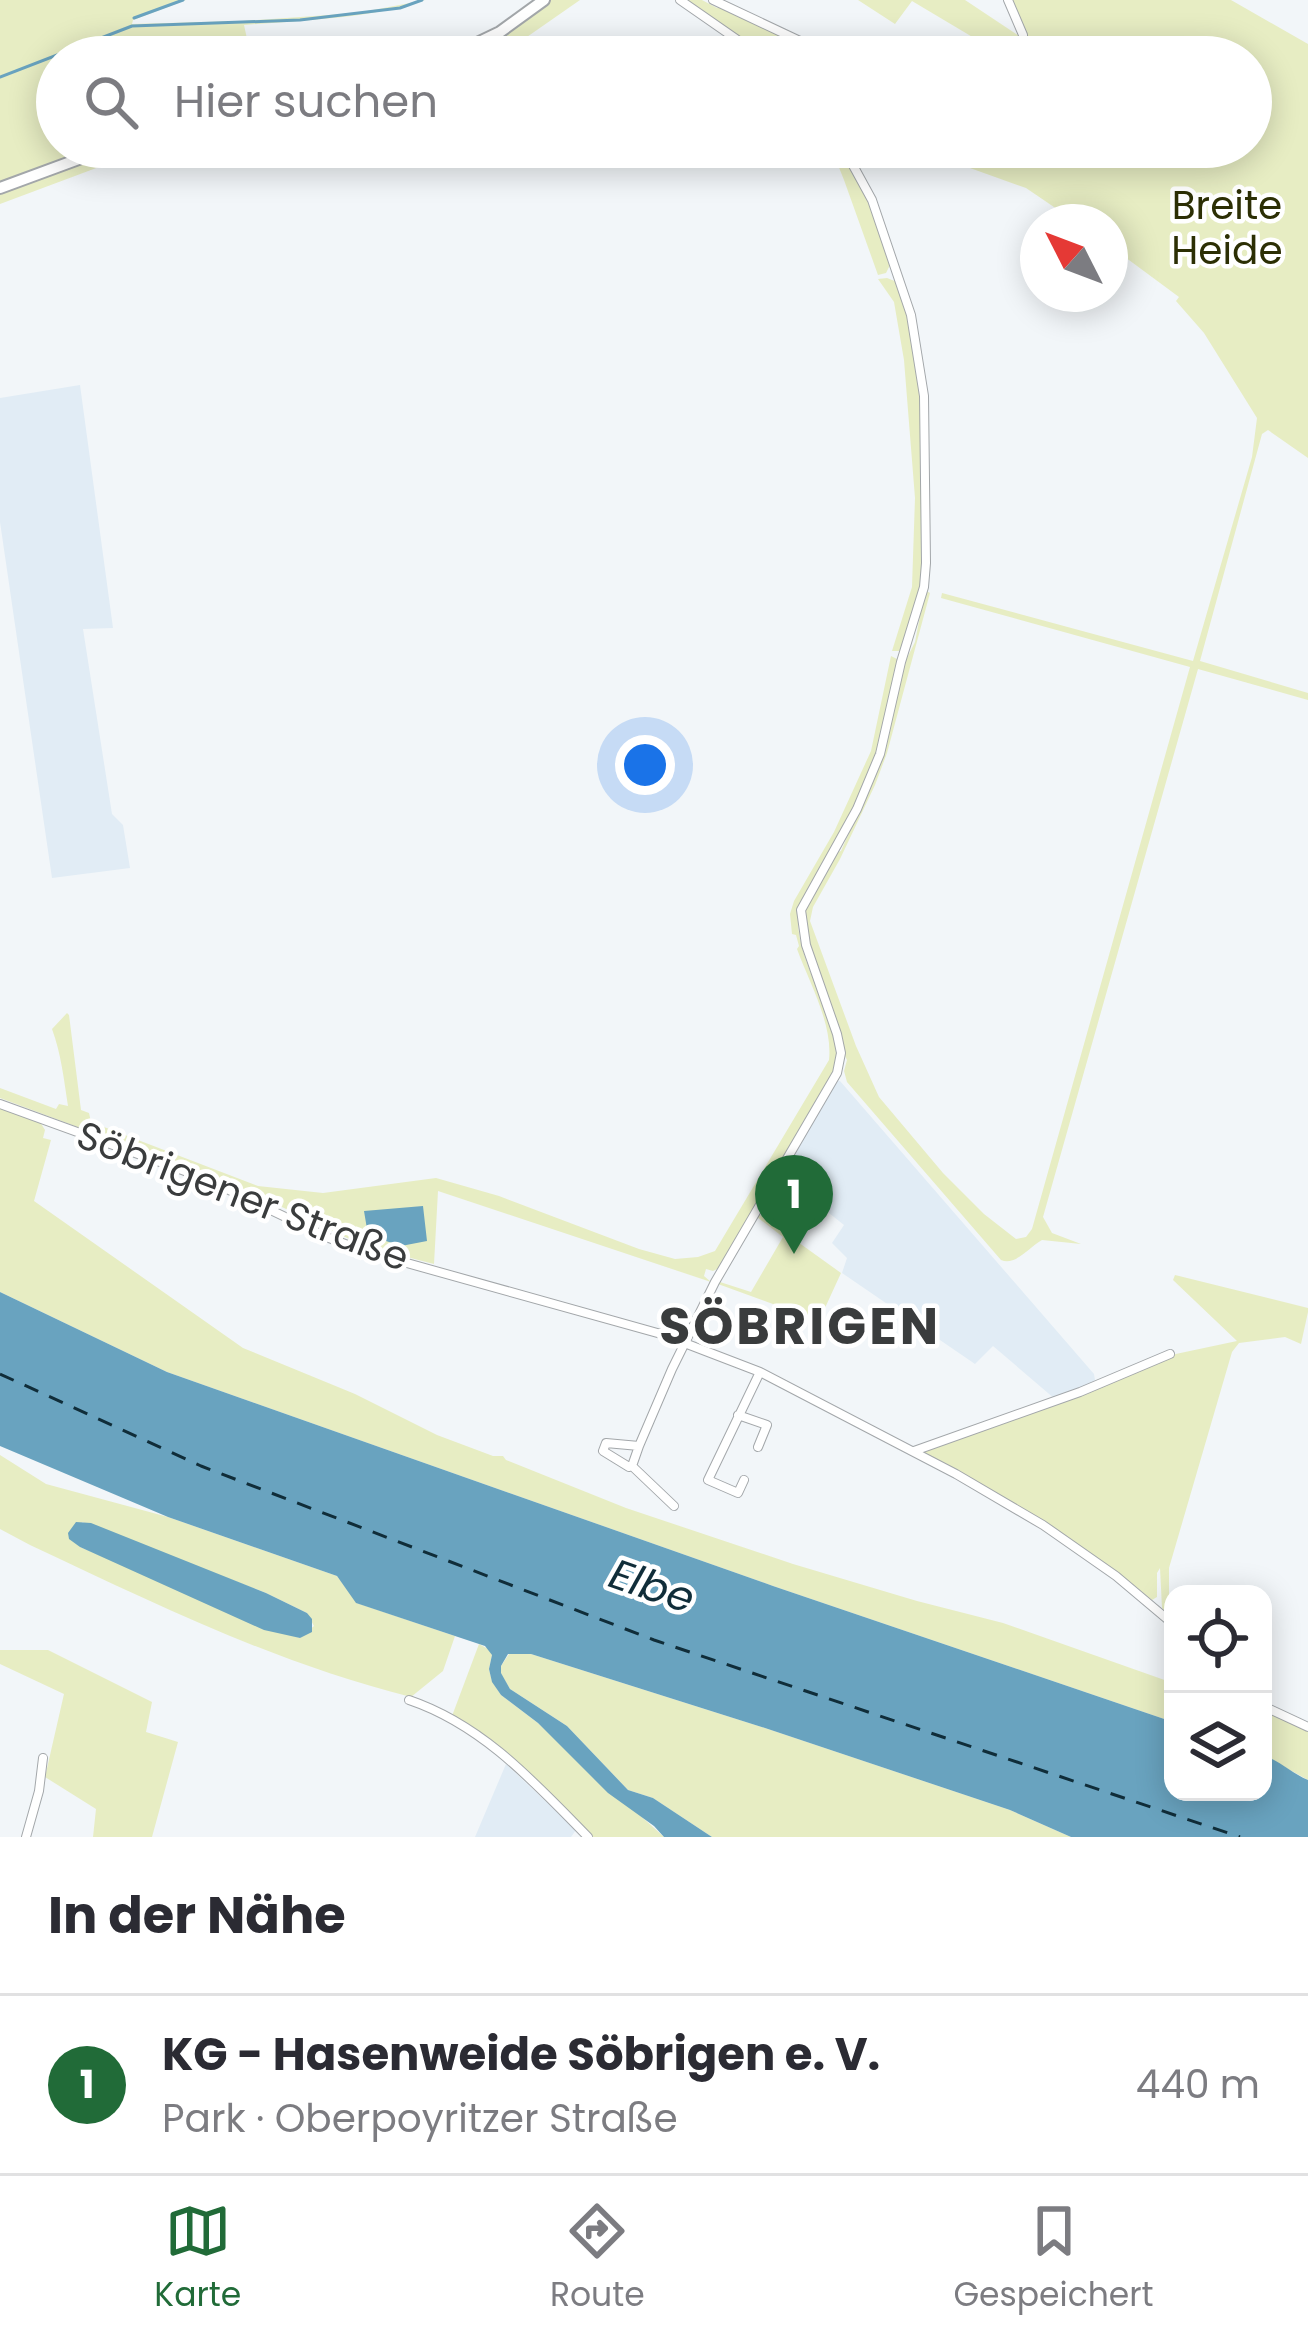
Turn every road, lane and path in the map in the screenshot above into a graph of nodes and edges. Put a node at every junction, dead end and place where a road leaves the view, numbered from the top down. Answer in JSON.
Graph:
{"nodes":[{"id":1,"x":544,"y":0,"type":"edge"},
{"id":2,"x":680,"y":0,"type":"edge"},
{"id":3,"x":713,"y":0,"type":"edge"},
{"id":4,"x":1007,"y":0,"type":"edge"},
{"id":5,"x":493,"y":36,"type":"edge"},
{"id":6,"x":731,"y":36,"type":"edge"},
{"id":7,"x":789,"y":36,"type":"edge"},
{"id":8,"x":1023,"y":36,"type":"edge"},
{"id":9,"x":58,"y":168,"type":"edge"},
{"id":10,"x":856,"y":168,"type":"edge"},
{"id":11,"x":0,"y":188,"type":"edge"},
{"id":12,"x":0,"y":1104,"type":"edge"},
{"id":13,"x":685,"y":1344,"type":"junction"},
{"id":14,"x":1170,"y":1354,"type":"dead end"},
{"id":15,"x":760,"y":1372,"type":"junction"},
{"id":16,"x":774,"y":1412,"type":"dead end"},
{"id":17,"x":738,"y":1414,"type":"junction"},
{"id":18,"x":767,"y":1425,"type":"junction"},
{"id":19,"x":639,"y":1446,"type":"junction"},
{"id":20,"x":758,"y":1447,"type":"dead end"},
{"id":21,"x":912,"y":1452,"type":"junction"},
{"id":22,"x":632,"y":1466,"type":"junction"},
{"id":23,"x":744,"y":1480,"type":"dead end"},
{"id":24,"x":674,"y":1506,"type":"dead end"},
{"id":25,"x":1164,"y":1616,"type":"edge"},
{"id":26,"x":409,"y":1700,"type":"dead end"},
{"id":27,"x":1272,"y":1710,"type":"edge"},
{"id":28,"x":1308,"y":1727,"type":"edge"},
{"id":29,"x":43,"y":1758,"type":"dead end"},
{"id":30,"x":26,"y":1837,"type":"edge"},
{"id":31,"x":588,"y":1837,"type":"edge"}],
"edges":[{"from":1,"to":5,"type":"main road"},
{"from":2,"to":6,"type":"street"},
{"from":3,"to":7,"type":"street"},
{"from":4,"to":8,"type":"street"},
{"from":9,"to":11,"type":"main road"},
{"from":10,"to":13,"type":"street"},
{"from":12,"to":13,"type":"street","name":"Söbrigener Straße"},
{"from":13,"to":15,"type":"street","name":"Söbrigener Straße"},
{"from":13,"to":19,"type":"street"},
{"from":14,"to":21,"type":"street"},
{"from":15,"to":17,"type":"street"},
{"from":15,"to":21,"type":"street","name":"Söbrigener Straße"},
{"from":16,"to":18,"type":"street"},
{"from":17,"to":18,"type":"street"},
{"from":17,"to":23,"type":"street"},
{"from":18,"to":20,"type":"street"},
{"from":19,"to":22,"type":"street"},
{"from":19,"to":22,"type":"street"},
{"from":21,"to":25,"type":"street","name":"Söbrigener Straße"},
{"from":22,"to":24,"type":"street"},
{"from":26,"to":31,"type":"street"},
{"from":27,"to":28,"type":"street"},
{"from":29,"to":30,"type":"street"}]}
